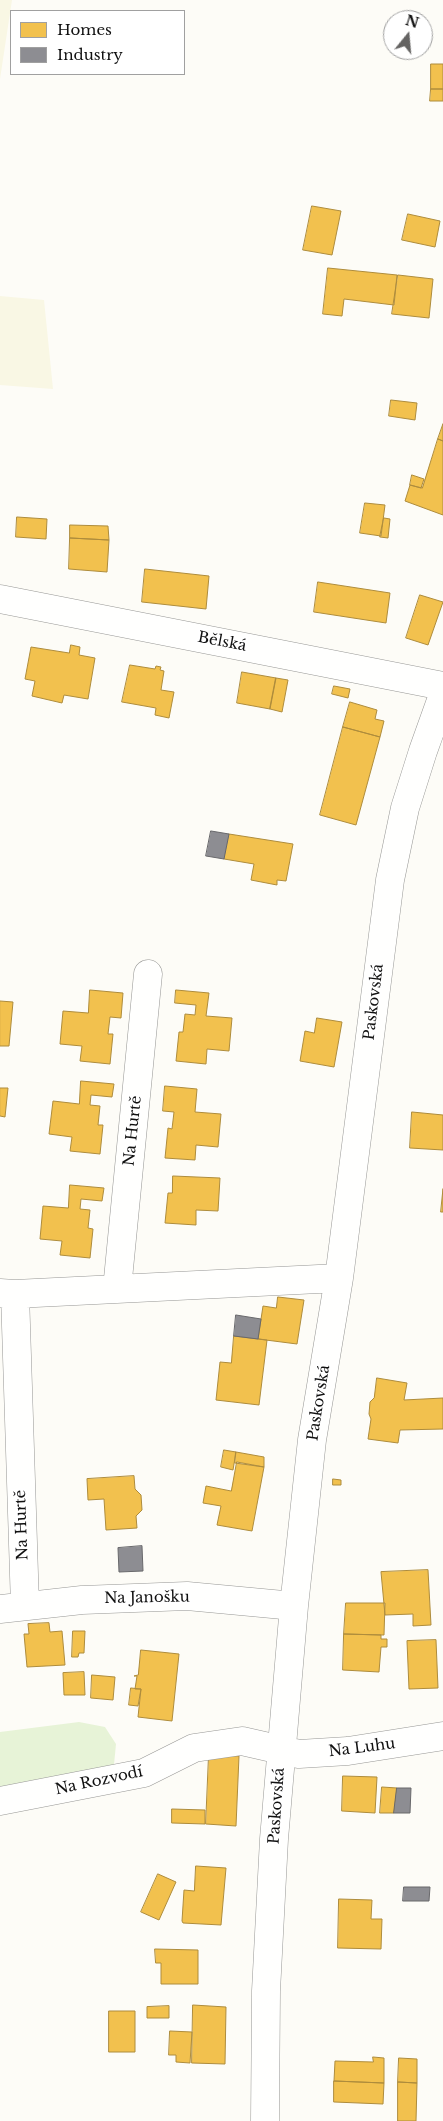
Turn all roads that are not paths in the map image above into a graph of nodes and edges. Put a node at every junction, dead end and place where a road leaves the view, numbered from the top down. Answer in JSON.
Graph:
{"nodes":[{"id":1,"x":0,"y":599,"type":"edge"},
{"id":2,"x":443,"y":686,"type":"edge"},
{"id":3,"x":443,"y":695,"type":"edge"},
{"id":4,"x":148,"y":974,"type":"dead end"},
{"id":5,"x":339,"y":1278,"type":"junction"},
{"id":6,"x":117,"y":1289,"type":"junction"},
{"id":7,"x":7,"y":1294,"type":"edge"},
{"id":8,"x":294,"y":1606,"type":"junction"},
{"id":9,"x":13,"y":1607,"type":"edge"},
{"id":10,"x":443,"y":1736,"type":"edge"},
{"id":11,"x":281,"y":1749,"type":"junction"},
{"id":12,"x":0,"y":1801,"type":"edge"},
{"id":13,"x":265,"y":2121,"type":"edge"}],
"edges":[{"from":1,"to":2,"type":"street","name":"Bělská"},
{"from":3,"to":5,"type":"street","name":"Paskovská"},
{"from":4,"to":6,"type":"street","name":"Na Hurtě"},
{"from":5,"to":6,"type":"street","name":"Na Hurtě"},
{"from":5,"to":8,"type":"street","name":"Paskovská"},
{"from":6,"to":7,"type":"street","name":"Na Hurtě"},
{"from":7,"to":9,"type":"street","name":"Na Hurtě"},
{"from":8,"to":9,"type":"street","name":"Na Janošku"},
{"from":8,"to":11,"type":"street","name":"Paskovská"},
{"from":10,"to":11,"type":"street","name":"Na Luhu"},
{"from":11,"to":12,"type":"street","name":"Na Rozvodí"},
{"from":11,"to":13,"type":"street","name":"Paskovská"}]}
